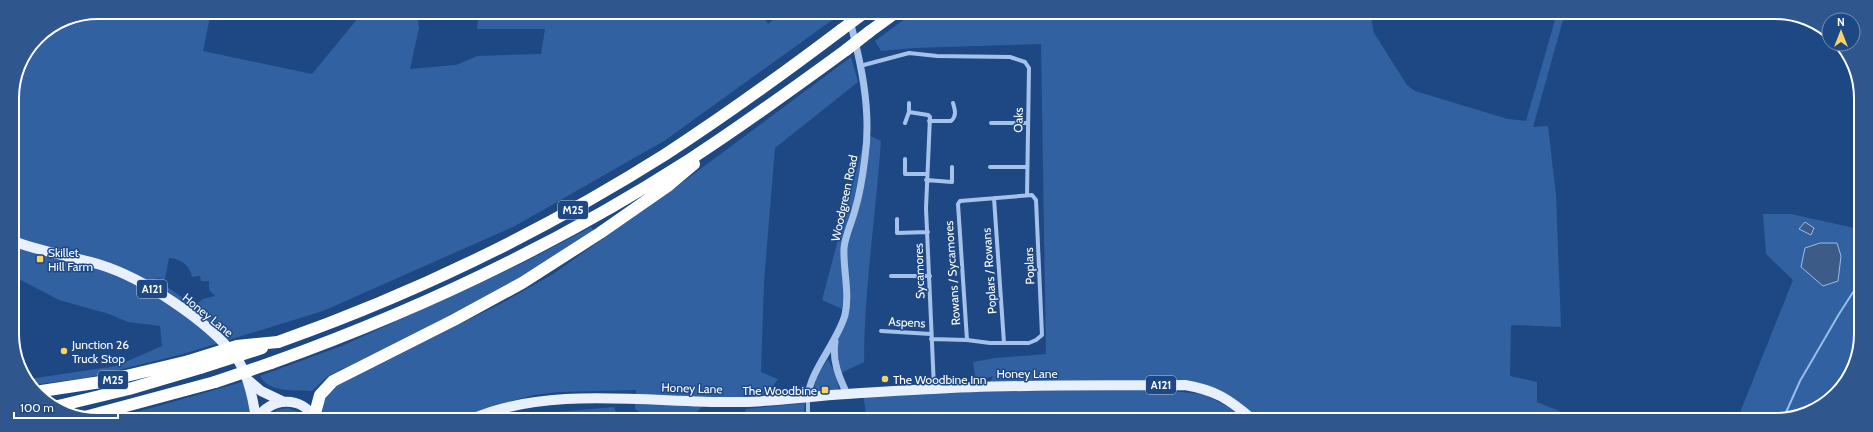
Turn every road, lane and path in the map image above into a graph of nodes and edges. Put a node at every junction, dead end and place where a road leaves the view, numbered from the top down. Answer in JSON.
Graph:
{"nodes":[{"id":1,"x":849,"y":19,"type":"edge"},
{"id":2,"x":856,"y":19,"type":"edge"},
{"id":3,"x":887,"y":19,"type":"edge"},
{"id":4,"x":860,"y":66,"type":"junction"},
{"id":5,"x":909,"y":103,"type":"dead end"},
{"id":6,"x":953,"y":103,"type":"dead end"},
{"id":7,"x":909,"y":112,"type":"junction"},
{"id":8,"x":929,"y":121,"type":"junction"},
{"id":9,"x":905,"y":123,"type":"dead end"},
{"id":10,"x":991,"y":123,"type":"dead end"},
{"id":11,"x":1027,"y":124,"type":"junction"},
{"id":12,"x":721,"y":139,"type":"junction"},
{"id":13,"x":905,"y":159,"type":"dead end"},
{"id":14,"x":952,"y":167,"type":"dead end"},
{"id":15,"x":990,"y":167,"type":"dead end"},
{"id":16,"x":1027,"y":167,"type":"junction"},
{"id":17,"x":927,"y":174,"type":"junction"},
{"id":18,"x":926,"y":180,"type":"junction"},
{"id":19,"x":1027,"y":195,"type":"junction"},
{"id":20,"x":994,"y":198,"type":"junction"},
{"id":21,"x":897,"y":219,"type":"dead end"},
{"id":22,"x":928,"y":232,"type":"junction"},
{"id":23,"x":19,"y":244,"type":"edge"},
{"id":24,"x":26,"y":246,"type":"junction"},
{"id":25,"x":19,"y":247,"type":"edge"},
{"id":26,"x":891,"y":276,"type":"dead end"},
{"id":27,"x":930,"y":276,"type":"junction"},
{"id":28,"x":881,"y":331,"type":"dead end"},
{"id":29,"x":931,"y":334,"type":"junction"},
{"id":30,"x":931,"y":339,"type":"junction"},
{"id":31,"x":835,"y":340,"type":"junction"},
{"id":32,"x":967,"y":340,"type":"junction"},
{"id":33,"x":278,"y":342,"type":"junction"},
{"id":34,"x":1004,"y":343,"type":"junction"},
{"id":35,"x":247,"y":380,"type":"junction"},
{"id":36,"x":934,"y":389,"type":"junction"},
{"id":37,"x":43,"y":391,"type":"edge"},
{"id":38,"x":847,"y":394,"type":"junction"},
{"id":39,"x":808,"y":398,"type":"junction"},
{"id":40,"x":282,"y":401,"type":"junction"},
{"id":41,"x":63,"y":405,"type":"edge"},
{"id":42,"x":100,"y":413,"type":"edge"},
{"id":43,"x":256,"y":413,"type":"edge"},
{"id":44,"x":262,"y":413,"type":"edge"},
{"id":45,"x":310,"y":413,"type":"edge"},
{"id":46,"x":316,"y":413,"type":"edge"},
{"id":47,"x":487,"y":413,"type":"edge"},
{"id":48,"x":808,"y":413,"type":"edge"},
{"id":49,"x":1244,"y":413,"type":"edge"}],
"edges":[{"from":1,"to":4,"type":"street","name":"Woodgreen Road"},
{"from":2,"to":33,"type":"highway","number":"M25","bridge":true},
{"from":3,"to":12,"type":"highway","number":"M25","bridge":true},
{"from":4,"to":11,"type":"street","name":"Oaks"},
{"from":4,"to":31,"type":"street","name":"Woodgreen Road"},
{"from":5,"to":7,"type":"street"},
{"from":6,"to":8,"type":"street"},
{"from":7,"to":8,"type":"street"},
{"from":7,"to":9,"type":"street"},
{"from":8,"to":17,"type":"street","name":"Sycamores"},
{"from":10,"to":11,"type":"street"},
{"from":11,"to":16,"type":"street","name":"Oaks"},
{"from":12,"to":42,"type":"highway","number":"M25","bridge":true},
{"from":12,"to":46,"type":"highway","number":"M25"},
{"from":13,"to":17,"type":"street"},
{"from":14,"to":18,"type":"street"},
{"from":15,"to":16,"type":"street"},
{"from":16,"to":19,"type":"street","name":"Oaks"},
{"from":17,"to":18,"type":"street","name":"Sycamores"},
{"from":18,"to":22,"type":"street","name":"Sycamores"},
{"from":19,"to":20,"type":"street"},
{"from":19,"to":34,"type":"street","name":"Poplars"},
{"from":20,"to":32,"type":"street","name":"Rowans / Sycamores"},
{"from":20,"to":34,"type":"street","name":"Poplars / Rowans"},
{"from":21,"to":22,"type":"street"},
{"from":22,"to":27,"type":"street","name":"Sycamores"},
{"from":23,"to":24,"type":"main road","name":"Honey Lane","number":"A121"},
{"from":24,"to":25,"type":"main road","name":"Honey Lane","number":"A121"},
{"from":24,"to":35,"type":"main road","name":"Honey Lane","number":"A121"},
{"from":26,"to":27,"type":"street"},
{"from":27,"to":29,"type":"street","name":"Sycamores"},
{"from":28,"to":29,"type":"street","name":"Aspens"},
{"from":29,"to":30,"type":"street","name":"Sycamores"},
{"from":30,"to":32,"type":"street"},
{"from":30,"to":36,"type":"street","name":"Sycamores"},
{"from":31,"to":38,"type":"street","name":"Woodgreen Road"},
{"from":31,"to":39,"type":"street","name":"Woodgreen Road"},
{"from":32,"to":34,"type":"street"},
{"from":33,"to":37,"type":"highway","number":"M25","bridge":true},
{"from":33,"to":41,"type":"highway","number":"M25","bridge":true},
{"from":35,"to":40,"type":"main road","name":"Honey Lane","number":"A121"},
{"from":35,"to":43,"type":"main road","name":"Honey Lane","number":"A121"},
{"from":36,"to":38,"type":"main road","name":"Honey Lane","number":"A121"},
{"from":36,"to":49,"type":"main road","name":"Honey Lane","number":"A121"},
{"from":38,"to":39,"type":"main road","name":"Honey Lane","number":"A121"},
{"from":39,"to":47,"type":"main road","name":"Honey Lane","number":"A121"},
{"from":39,"to":48,"type":"street"},
{"from":40,"to":44,"type":"main road"},
{"from":40,"to":45,"type":"main road","name":"Honey Lane"}]}
